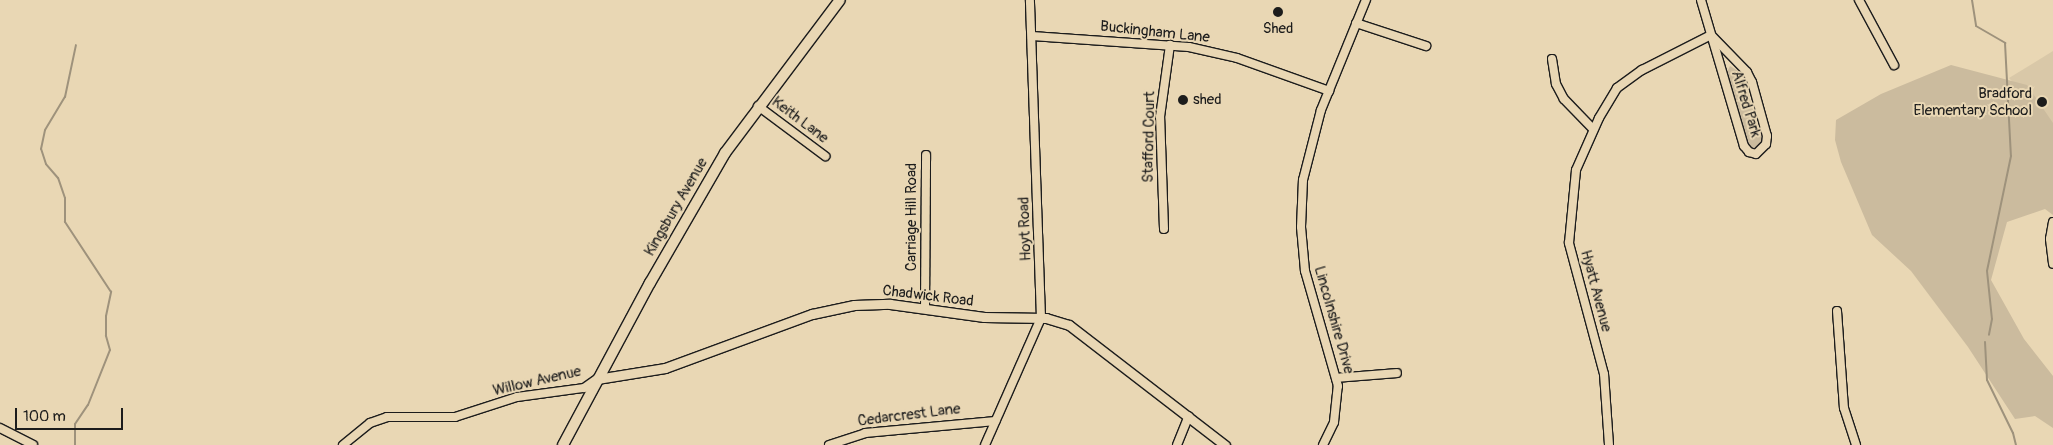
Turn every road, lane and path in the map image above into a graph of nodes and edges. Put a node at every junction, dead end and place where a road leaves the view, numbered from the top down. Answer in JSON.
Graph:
{"nodes":[{"id":1,"x":840,"y":0,"type":"edge"},
{"id":2,"x":1030,"y":0,"type":"edge"},
{"id":3,"x":1366,"y":0,"type":"edge"},
{"id":4,"x":1701,"y":0,"type":"edge"},
{"id":5,"x":1859,"y":0,"type":"edge"},
{"id":6,"x":1356,"y":23,"type":"junction"},
{"id":7,"x":1712,"y":34,"type":"junction"},
{"id":8,"x":1032,"y":36,"type":"junction"},
{"id":9,"x":1170,"y":45,"type":"junction"},
{"id":10,"x":1426,"y":46,"type":"dead end"},
{"id":11,"x":1552,"y":58,"type":"dead end"},
{"id":12,"x":1894,"y":65,"type":"dead end"},
{"id":13,"x":1328,"y":91,"type":"junction"},
{"id":14,"x":758,"y":106,"type":"junction"},
{"id":15,"x":1593,"y":129,"type":"junction"},
{"id":16,"x":926,"y":155,"type":"dead end"},
{"id":17,"x":825,"y":156,"type":"dead end"},
{"id":18,"x":2053,"y":222,"type":"edge"},
{"id":19,"x":1164,"y":230,"type":"dead end"},
{"id":20,"x":2053,"y":264,"type":"edge"},
{"id":21,"x":925,"y":309,"type":"junction"},
{"id":22,"x":1837,"y":311,"type":"dead end"},
{"id":23,"x":1041,"y":318,"type":"junction"},
{"id":24,"x":1397,"y":373,"type":"dead end"},
{"id":25,"x":597,"y":378,"type":"junction"},
{"id":26,"x":1336,"y":378,"type":"junction"},
{"id":27,"x":1189,"y":416,"type":"junction"},
{"id":28,"x":994,"y":421,"type":"junction"},
{"id":29,"x":0,"y":428,"type":"edge"},
{"id":30,"x":34,"y":445,"type":"edge"},
{"id":31,"x":343,"y":445,"type":"edge"},
{"id":32,"x":563,"y":445,"type":"edge"},
{"id":33,"x":829,"y":445,"type":"edge"},
{"id":34,"x":985,"y":445,"type":"edge"},
{"id":35,"x":1177,"y":445,"type":"edge"},
{"id":36,"x":1225,"y":445,"type":"edge"},
{"id":37,"x":1323,"y":445,"type":"edge"},
{"id":38,"x":1609,"y":445,"type":"edge"},
{"id":39,"x":1856,"y":445,"type":"edge"}],
"edges":[{"from":1,"to":14,"type":"main road","name":"Kingsbury Avenue"},
{"from":2,"to":8,"type":"street","name":"Hoyt Road"},
{"from":3,"to":6,"type":"street","name":"Lincolnshire Drive"},
{"from":4,"to":7,"type":"street"},
{"from":5,"to":12,"type":"street"},
{"from":6,"to":10,"type":"street"},
{"from":6,"to":13,"type":"street","name":"Lincolnshire Drive"},
{"from":7,"to":7,"type":"street","name":"Alfred Park"},
{"from":7,"to":15,"type":"street","name":"Hyatt Avenue"},
{"from":8,"to":9,"type":"street","name":"Buckingham Lane"},
{"from":8,"to":23,"type":"street","name":"Hoyt Road"},
{"from":9,"to":13,"type":"street","name":"Buckingham Lane"},
{"from":9,"to":19,"type":"street","name":"Stafford Court"},
{"from":11,"to":15,"type":"street"},
{"from":13,"to":26,"type":"street","name":"Lincolnshire Drive"},
{"from":14,"to":17,"type":"street","name":"Keith Lane"},
{"from":14,"to":25,"type":"main road","name":"Kingsbury Avenue"},
{"from":15,"to":38,"type":"street","name":"Hyatt Avenue"},
{"from":16,"to":21,"type":"street","name":"Carriage Hill Road"},
{"from":18,"to":20,"type":"street"},
{"from":21,"to":23,"type":"street","name":"Chadwick Road"},
{"from":21,"to":25,"type":"street","name":"Chadwick Road"},
{"from":22,"to":39,"type":"street"},
{"from":23,"to":27,"type":"street","name":"Chadwick Road"},
{"from":23,"to":28,"type":"street","name":"Hoyt Road"},
{"from":24,"to":26,"type":"street"},
{"from":25,"to":31,"type":"street","name":"Willow Avenue"},
{"from":25,"to":32,"type":"main road","name":"Kingsbury Avenue"},
{"from":26,"to":37,"type":"street","name":"Lincolnshire Drive"},
{"from":27,"to":35,"type":"street"},
{"from":27,"to":36,"type":"street","name":"Chadwick Road"},
{"from":28,"to":33,"type":"street","name":"Cedarcrest Lane"},
{"from":28,"to":34,"type":"street","name":"Hoyt Road"},
{"from":29,"to":30,"type":"street"}]}
